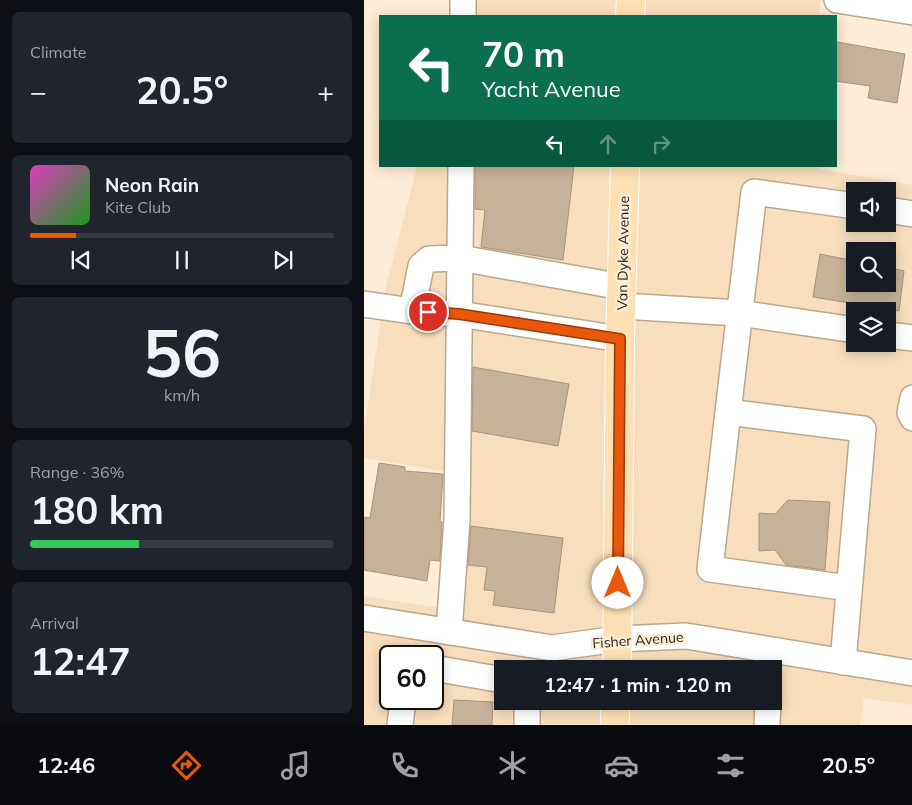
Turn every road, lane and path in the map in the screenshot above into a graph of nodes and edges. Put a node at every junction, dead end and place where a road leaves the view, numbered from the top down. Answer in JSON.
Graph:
{"nodes":[{"id":1,"x":463,"y":0,"type":"edge"},
{"id":2,"x":631,"y":0,"type":"edge"},
{"id":3,"x":837,"y":0,"type":"edge"},
{"id":4,"x":912,"y":12,"type":"edge"},
{"id":5,"x":462,"y":15,"type":"edge"},
{"id":6,"x":630,"y":15,"type":"edge"},
{"id":7,"x":461,"y":167,"type":"edge"},
{"id":8,"x":625,"y":167,"type":"edge"},
{"id":9,"x":846,"y":205,"type":"edge"},
{"id":10,"x":896,"y":211,"type":"edge"},
{"id":11,"x":912,"y":214,"type":"edge"},
{"id":12,"x":460,"y":258,"type":"junction"},
{"id":13,"x":622,"y":297,"type":"junction"},
{"id":14,"x":364,"y":304,"type":"edge"},
{"id":15,"x":412,"y":311,"type":"junction"},
{"id":16,"x":739,"y":313,"type":"junction"},
{"id":17,"x":459,"y":314,"type":"junction"},
{"id":18,"x":846,"y":329,"type":"edge"},
{"id":19,"x":896,"y":336,"type":"edge"},
{"id":20,"x":912,"y":338,"type":"edge"},
{"id":21,"x":620,"y":339,"type":"junction"},
{"id":22,"x":912,"y":398,"type":"edge"},
{"id":23,"x":728,"y":412,"type":"junction"},
{"id":24,"x":912,"y":418,"type":"edge"},
{"id":25,"x":849,"y":588,"type":"junction"},
{"id":26,"x":364,"y":618,"type":"edge"},
{"id":27,"x":449,"y":632,"type":"junction"},
{"id":28,"x":618,"y":639,"type":"junction"},
{"id":29,"x":768,"y":659,"type":"edge"},
{"id":30,"x":617,"y":660,"type":"edge"},
{"id":31,"x":843,"y":662,"type":"junction"},
{"id":32,"x":444,"y":670,"type":"edge"},
{"id":33,"x":912,"y":673,"type":"edge"},
{"id":34,"x":494,"y":678,"type":"edge"},
{"id":35,"x":402,"y":710,"type":"edge"},
{"id":36,"x":527,"y":710,"type":"edge"},
{"id":37,"x":616,"y":710,"type":"edge"},
{"id":38,"x":768,"y":710,"type":"edge"},
{"id":39,"x":400,"y":725,"type":"edge"},
{"id":40,"x":527,"y":725,"type":"edge"},
{"id":41,"x":615,"y":725,"type":"edge"},
{"id":42,"x":767,"y":725,"type":"edge"}],
"edges":[{"from":1,"to":5,"type":"street"},
{"from":2,"to":6,"type":"main road"},
{"from":3,"to":4,"type":"street"},
{"from":7,"to":12,"type":"street"},
{"from":8,"to":13,"type":"main road","name":"Van Dyke Avenue"},
{"from":9,"to":16,"type":"street"},
{"from":10,"to":11,"type":"street"},
{"from":12,"to":13,"type":"street"},
{"from":12,"to":15,"type":"street"},
{"from":12,"to":17,"type":"street"},
{"from":13,"to":16,"type":"street"},
{"from":13,"to":21,"type":"main road","name":"Van Dyke Avenue"},
{"from":14,"to":15,"type":"street"},
{"from":15,"to":17,"type":"street"},
{"from":16,"to":18,"type":"street"},
{"from":16,"to":23,"type":"street"},
{"from":17,"to":21,"type":"street"},
{"from":17,"to":27,"type":"street"},
{"from":19,"to":20,"type":"street"},
{"from":21,"to":28,"type":"main road","name":"Van Dyke Avenue"},
{"from":22,"to":24,"type":"street"},
{"from":23,"to":25,"type":"street"},
{"from":23,"to":25,"type":"street"},
{"from":25,"to":31,"type":"street"},
{"from":26,"to":27,"type":"street","name":"Fisher Avenue"},
{"from":27,"to":28,"type":"street","name":"Fisher Avenue"},
{"from":28,"to":29,"type":"street","name":"Fisher Avenue"},
{"from":28,"to":30,"type":"main road","name":"Van Dyke Avenue"},
{"from":29,"to":31,"type":"street","name":"Fisher Avenue"},
{"from":31,"to":33,"type":"street","name":"Fisher Avenue"},
{"from":32,"to":34,"type":"street"},
{"from":35,"to":39,"type":"street"},
{"from":36,"to":40,"type":"street"},
{"from":37,"to":41,"type":"main road"},
{"from":38,"to":42,"type":"street"}]}
